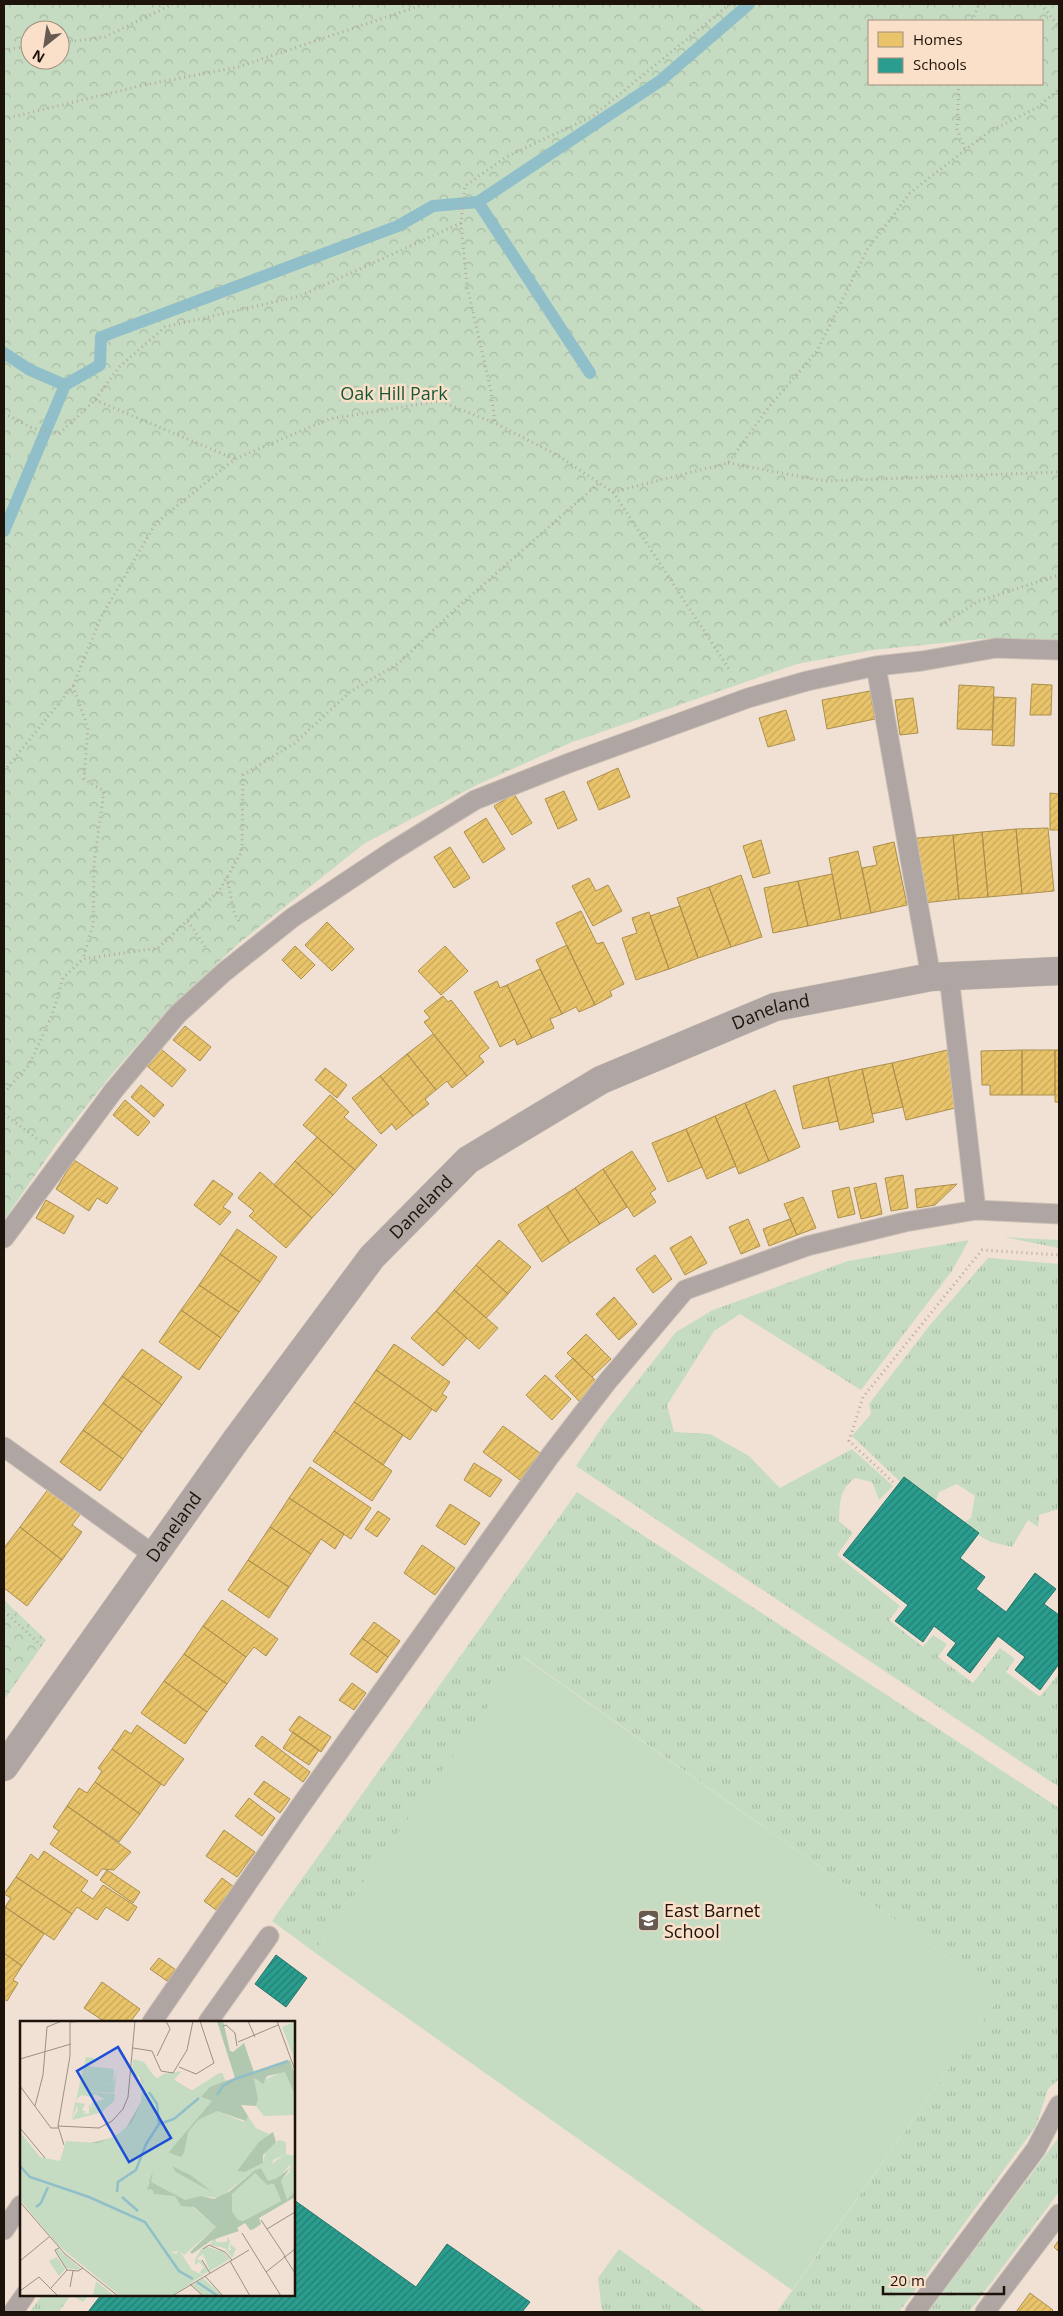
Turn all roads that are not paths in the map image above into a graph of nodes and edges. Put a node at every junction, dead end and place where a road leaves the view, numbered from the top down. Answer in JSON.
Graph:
{"nodes":[{"id":1,"x":1059,"y":650,"type":"edge"},
{"id":2,"x":876,"y":666,"type":"junction"},
{"id":3,"x":1059,"y":971,"type":"edge"},
{"id":4,"x":940,"y":976,"type":"junction"},
{"id":5,"x":976,"y":1210,"type":"junction"},
{"id":6,"x":1059,"y":1214,"type":"edge"},
{"id":7,"x":4,"y":1238,"type":"edge"},
{"id":8,"x":4,"y":1447,"type":"edge"},
{"id":9,"x":154,"y":1555,"type":"junction"},
{"id":10,"x":4,"y":1767,"type":"edge"},
{"id":11,"x":269,"y":1936,"type":"dead end"},
{"id":12,"x":153,"y":2021,"type":"edge"},
{"id":13,"x":209,"y":2021,"type":"edge"},
{"id":14,"x":1059,"y":2105,"type":"edge"},
{"id":15,"x":20,"y":2206,"type":"edge"},
{"id":16,"x":1059,"y":2214,"type":"edge"},
{"id":17,"x":4,"y":2230,"type":"edge"},
{"id":18,"x":24,"y":2296,"type":"edge"},
{"id":19,"x":13,"y":2312,"type":"edge"},
{"id":20,"x":915,"y":2312,"type":"edge"},
{"id":21,"x":985,"y":2312,"type":"edge"}],
"edges":[{"from":1,"to":2,"type":"lane"},
{"from":2,"to":4,"type":"lane"},
{"from":2,"to":7,"type":"lane"},
{"from":3,"to":4,"type":"street","name":"Daneland"},
{"from":4,"to":5,"type":"lane"},
{"from":4,"to":9,"type":"street","name":"Daneland"},
{"from":5,"to":6,"type":"lane"},
{"from":5,"to":12,"type":"lane"},
{"from":8,"to":9,"type":"lane"},
{"from":9,"to":10,"type":"street","name":"Daneland"},
{"from":11,"to":13,"type":"lane"},
{"from":14,"to":20,"type":"lane"},
{"from":15,"to":17,"type":"lane"},
{"from":16,"to":21,"type":"lane"},
{"from":18,"to":19,"type":"lane"}]}
